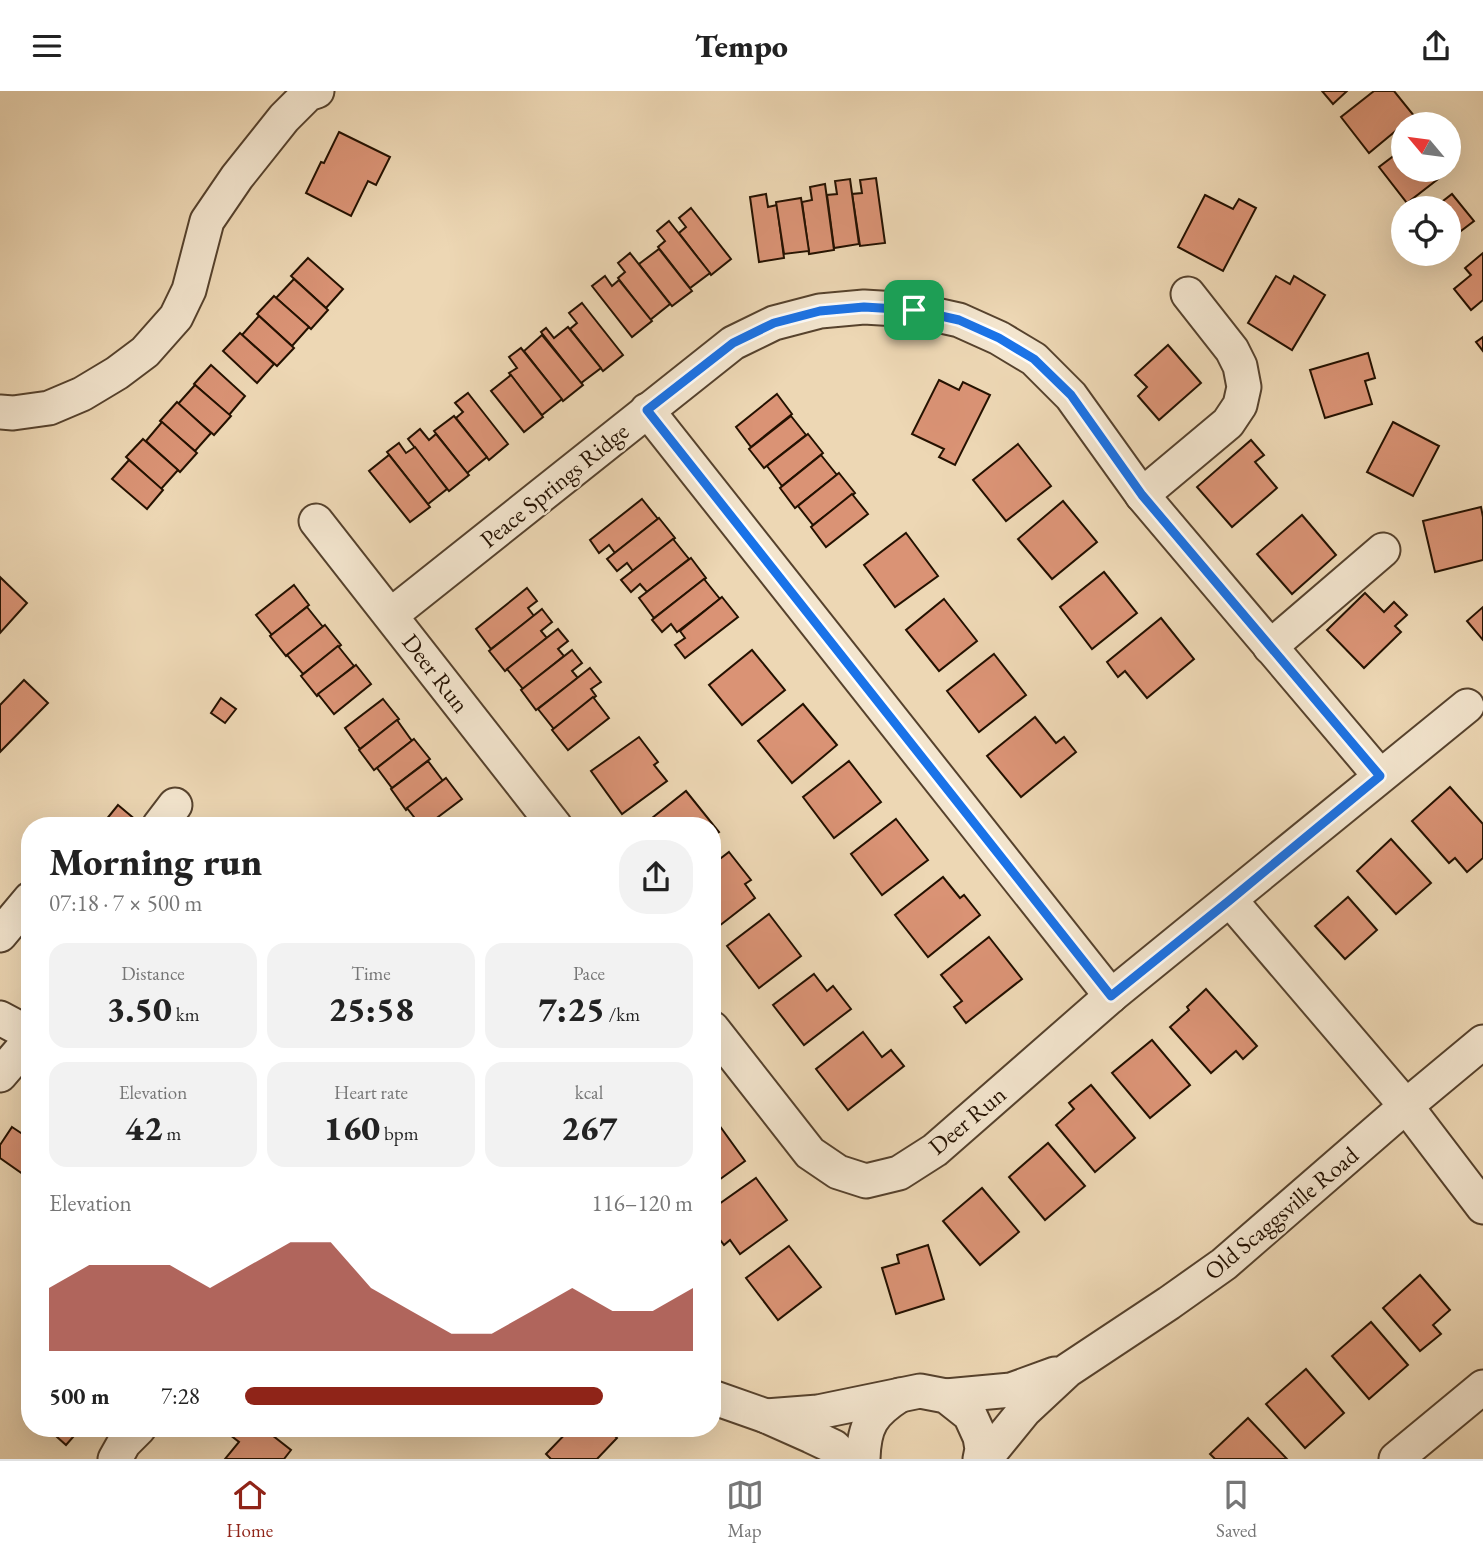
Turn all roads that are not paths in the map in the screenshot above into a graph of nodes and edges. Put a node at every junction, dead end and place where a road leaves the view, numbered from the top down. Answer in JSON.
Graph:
{"nodes":[{"id":1,"x":317,"y":91,"type":"edge"},
{"id":2,"x":1188,"y":294,"type":"dead end"},
{"id":3,"x":647,"y":410,"type":"junction"},
{"id":4,"x":0,"y":412,"type":"edge"},
{"id":5,"x":1142,"y":495,"type":"junction"},
{"id":6,"x":316,"y":521,"type":"dead end"},
{"id":7,"x":1383,"y":550,"type":"dead end"},
{"id":8,"x":391,"y":615,"type":"junction"},
{"id":9,"x":1270,"y":647,"type":"junction"},
{"id":10,"x":1467,"y":706,"type":"dead end"},
{"id":11,"x":1380,"y":776,"type":"junction"},
{"id":12,"x":548,"y":817,"type":"edge"},
{"id":13,"x":1230,"y":900,"type":"junction"},
{"id":14,"x":21,"y":910,"type":"edge"},
{"id":15,"x":0,"y":935,"type":"edge"},
{"id":16,"x":1111,"y":996,"type":"junction"},
{"id":17,"x":0,"y":1018,"type":"edge"},
{"id":18,"x":21,"y":1029,"type":"edge"},
{"id":19,"x":721,"y":1039,"type":"edge"},
{"id":20,"x":1483,"y":1042,"type":"edge"},
{"id":21,"x":21,"y":1050,"type":"edge"},
{"id":22,"x":0,"y":1075,"type":"edge"},
{"id":23,"x":1406,"y":1106,"type":"junction"},
{"id":24,"x":1483,"y":1207,"type":"edge"},
{"id":25,"x":1068,"y":1370,"type":"junction"},
{"id":26,"x":1483,"y":1387,"type":"edge"},
{"id":27,"x":900,"y":1395,"type":"junction"},
{"id":28,"x":946,"y":1396,"type":"junction"},
{"id":29,"x":721,"y":1400,"type":"edge"},
{"id":30,"x":766,"y":1416,"type":"junction"},
{"id":31,"x":130,"y":1437,"type":"edge"},
{"id":32,"x":115,"y":1459,"type":"edge"},
{"id":33,"x":846,"y":1459,"type":"edge"},
{"id":34,"x":863,"y":1459,"type":"edge"},
{"id":35,"x":983,"y":1459,"type":"edge"},
{"id":36,"x":1396,"y":1459,"type":"edge"}],
"edges":[{"from":1,"to":4,"type":"street"},
{"from":2,"to":5,"type":"street"},
{"from":3,"to":5,"type":"street","name":"Peace Springs Ridge"},
{"from":3,"to":8,"type":"street","name":"Peace Springs Ridge"},
{"from":3,"to":16,"type":"street"},
{"from":5,"to":9,"type":"street","name":"Peace Springs Ridge"},
{"from":6,"to":8,"type":"street","name":"Deer Run"},
{"from":7,"to":9,"type":"street"},
{"from":8,"to":12,"type":"street","name":"Deer Run"},
{"from":9,"to":11,"type":"street","name":"Peace Springs Ridge"},
{"from":10,"to":11,"type":"street","name":"Deer Run"},
{"from":11,"to":13,"type":"street","name":"Deer Run"},
{"from":13,"to":16,"type":"street","name":"Deer Run"},
{"from":13,"to":23,"type":"street"},
{"from":14,"to":15,"type":"street"},
{"from":16,"to":19,"type":"street","name":"Deer Run"},
{"from":17,"to":18,"type":"street"},
{"from":20,"to":23,"type":"street","name":"Old Scaggsville Road"},
{"from":21,"to":22,"type":"street"},
{"from":23,"to":24,"type":"street"},
{"from":23,"to":25,"type":"street","name":"Old Scaggsville Road"},
{"from":25,"to":28,"type":"street","name":"Old Scaggsville Road"},
{"from":25,"to":35,"type":"street","name":"Old Scaggsville Road"},
{"from":26,"to":36,"type":"street"},
{"from":27,"to":28,"type":"street","name":"Old Scaggsville Road"},
{"from":27,"to":30,"type":"street"},
{"from":27,"to":34,"type":"street"},
{"from":28,"to":35,"type":"street"},
{"from":29,"to":30,"type":"street"},
{"from":30,"to":33,"type":"street"},
{"from":31,"to":32,"type":"street"}]}
